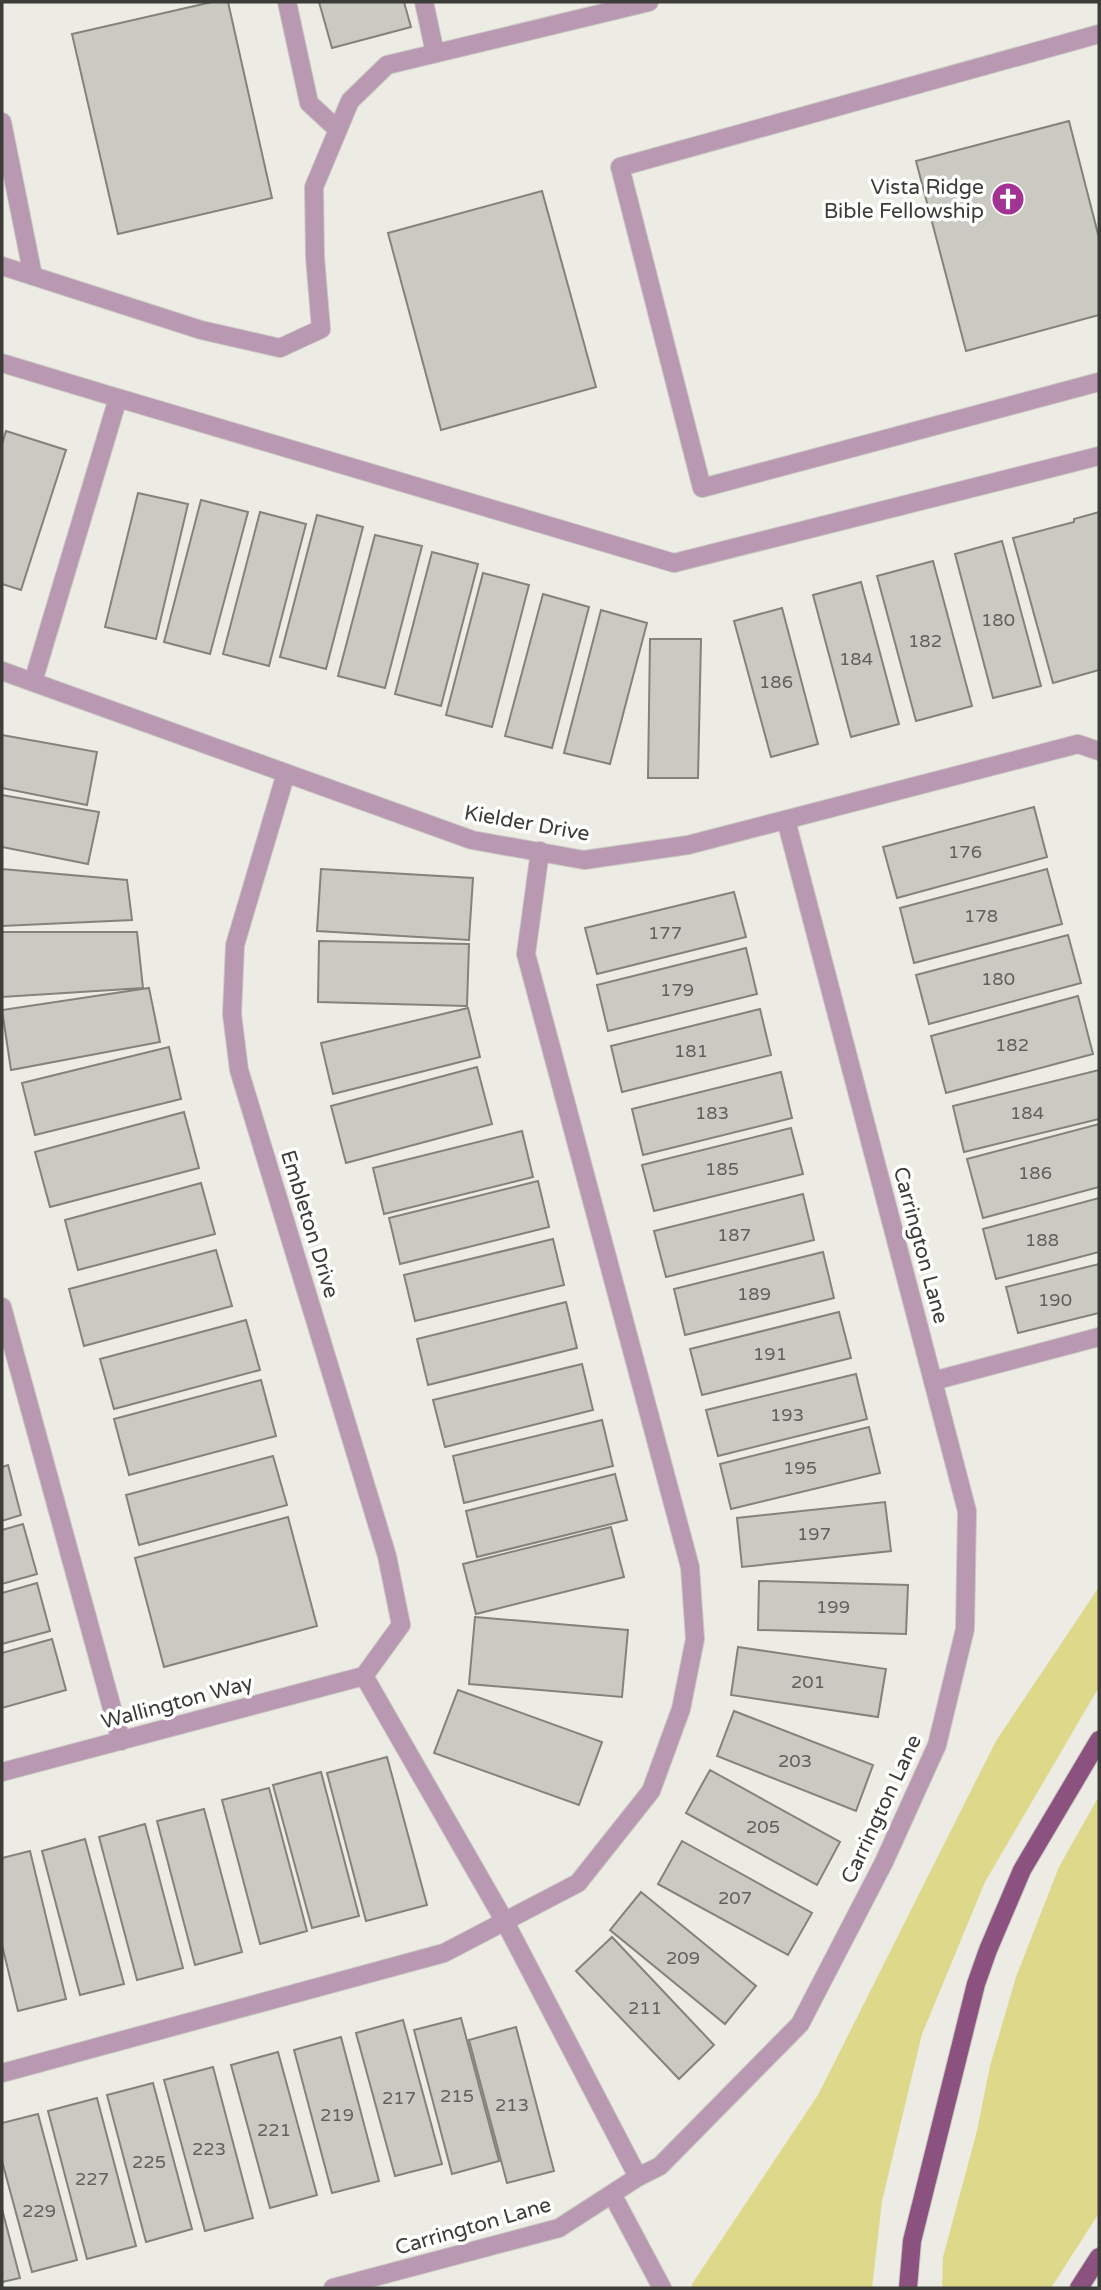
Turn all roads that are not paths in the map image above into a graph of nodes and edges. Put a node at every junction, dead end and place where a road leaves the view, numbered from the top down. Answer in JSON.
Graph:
{"nodes":[{"id":1,"x":287,"y":2,"type":"edge"},
{"id":2,"x":424,"y":2,"type":"edge"},
{"id":3,"x":649,"y":2,"type":"edge"},
{"id":4,"x":1099,"y":34,"type":"edge"},
{"id":5,"x":435,"y":54,"type":"junction"},
{"id":6,"x":2,"y":122,"type":"edge"},
{"id":7,"x":338,"y":131,"type":"junction"},
{"id":8,"x":2,"y":265,"type":"edge"},
{"id":9,"x":33,"y":276,"type":"junction"},
{"id":10,"x":2,"y":363,"type":"edge"},
{"id":11,"x":1099,"y":382,"type":"edge"},
{"id":12,"x":117,"y":398,"type":"junction"},
{"id":13,"x":1099,"y":456,"type":"edge"},
{"id":14,"x":2,"y":671,"type":"edge"},
{"id":15,"x":33,"y":682,"type":"junction"},
{"id":16,"x":1099,"y":751,"type":"edge"},
{"id":17,"x":286,"y":773,"type":"junction"},
{"id":18,"x":786,"y":820,"type":"junction"},
{"id":19,"x":540,"y":852,"type":"junction"},
{"id":20,"x":2,"y":1307,"type":"edge"},
{"id":21,"x":1099,"y":1337,"type":"edge"},
{"id":22,"x":933,"y":1381,"type":"junction"},
{"id":23,"x":364,"y":1676,"type":"junction"},
{"id":24,"x":1099,"y":1740,"type":"edge"},
{"id":25,"x":121,"y":1741,"type":"junction"},
{"id":26,"x":2,"y":1772,"type":"edge"},
{"id":27,"x":504,"y":1920,"type":"junction"},
{"id":28,"x":2,"y":2073,"type":"edge"},
{"id":29,"x":638,"y":2177,"type":"junction"},
{"id":30,"x":612,"y":2194,"type":"junction"},
{"id":31,"x":1099,"y":2257,"type":"edge"},
{"id":32,"x":333,"y":2288,"type":"edge"},
{"id":33,"x":662,"y":2288,"type":"edge"},
{"id":34,"x":908,"y":2288,"type":"edge"},
{"id":35,"x":1079,"y":2288,"type":"edge"}],
"edges":[{"from":1,"to":7,"type":"street"},
{"from":2,"to":5,"type":"street"},
{"from":3,"to":5,"type":"street"},
{"from":4,"to":11,"type":"street"},
{"from":5,"to":7,"type":"street"},
{"from":6,"to":9,"type":"street"},
{"from":7,"to":9,"type":"street"},
{"from":8,"to":9,"type":"street"},
{"from":10,"to":12,"type":"street"},
{"from":12,"to":13,"type":"street"},
{"from":12,"to":15,"type":"street"},
{"from":14,"to":15,"type":"street","name":"Kielder Drive"},
{"from":15,"to":17,"type":"street","name":"Kielder Drive"},
{"from":16,"to":18,"type":"street","name":"Kielder Drive"},
{"from":17,"to":19,"type":"street","name":"Kielder Drive"},
{"from":17,"to":23,"type":"street","name":"Embleton Drive"},
{"from":18,"to":19,"type":"street","name":"Kielder Drive"},
{"from":18,"to":22,"type":"street","name":"Carrington Lane"},
{"from":19,"to":27,"type":"street"},
{"from":20,"to":25,"type":"street"},
{"from":21,"to":22,"type":"street"},
{"from":22,"to":29,"type":"street","name":"Carrington Lane"},
{"from":23,"to":25,"type":"street","name":"Wallington Way"},
{"from":23,"to":27,"type":"street"},
{"from":24,"to":34,"type":"main road"},
{"from":25,"to":26,"type":"street","name":"Wallington Way"},
{"from":27,"to":28,"type":"street"},
{"from":27,"to":29,"type":"street"},
{"from":29,"to":30,"type":"street","name":"Carrington Lane"},
{"from":30,"to":32,"type":"street","name":"Carrington Lane"},
{"from":30,"to":33,"type":"street"},
{"from":31,"to":35,"type":"main road"}]}
